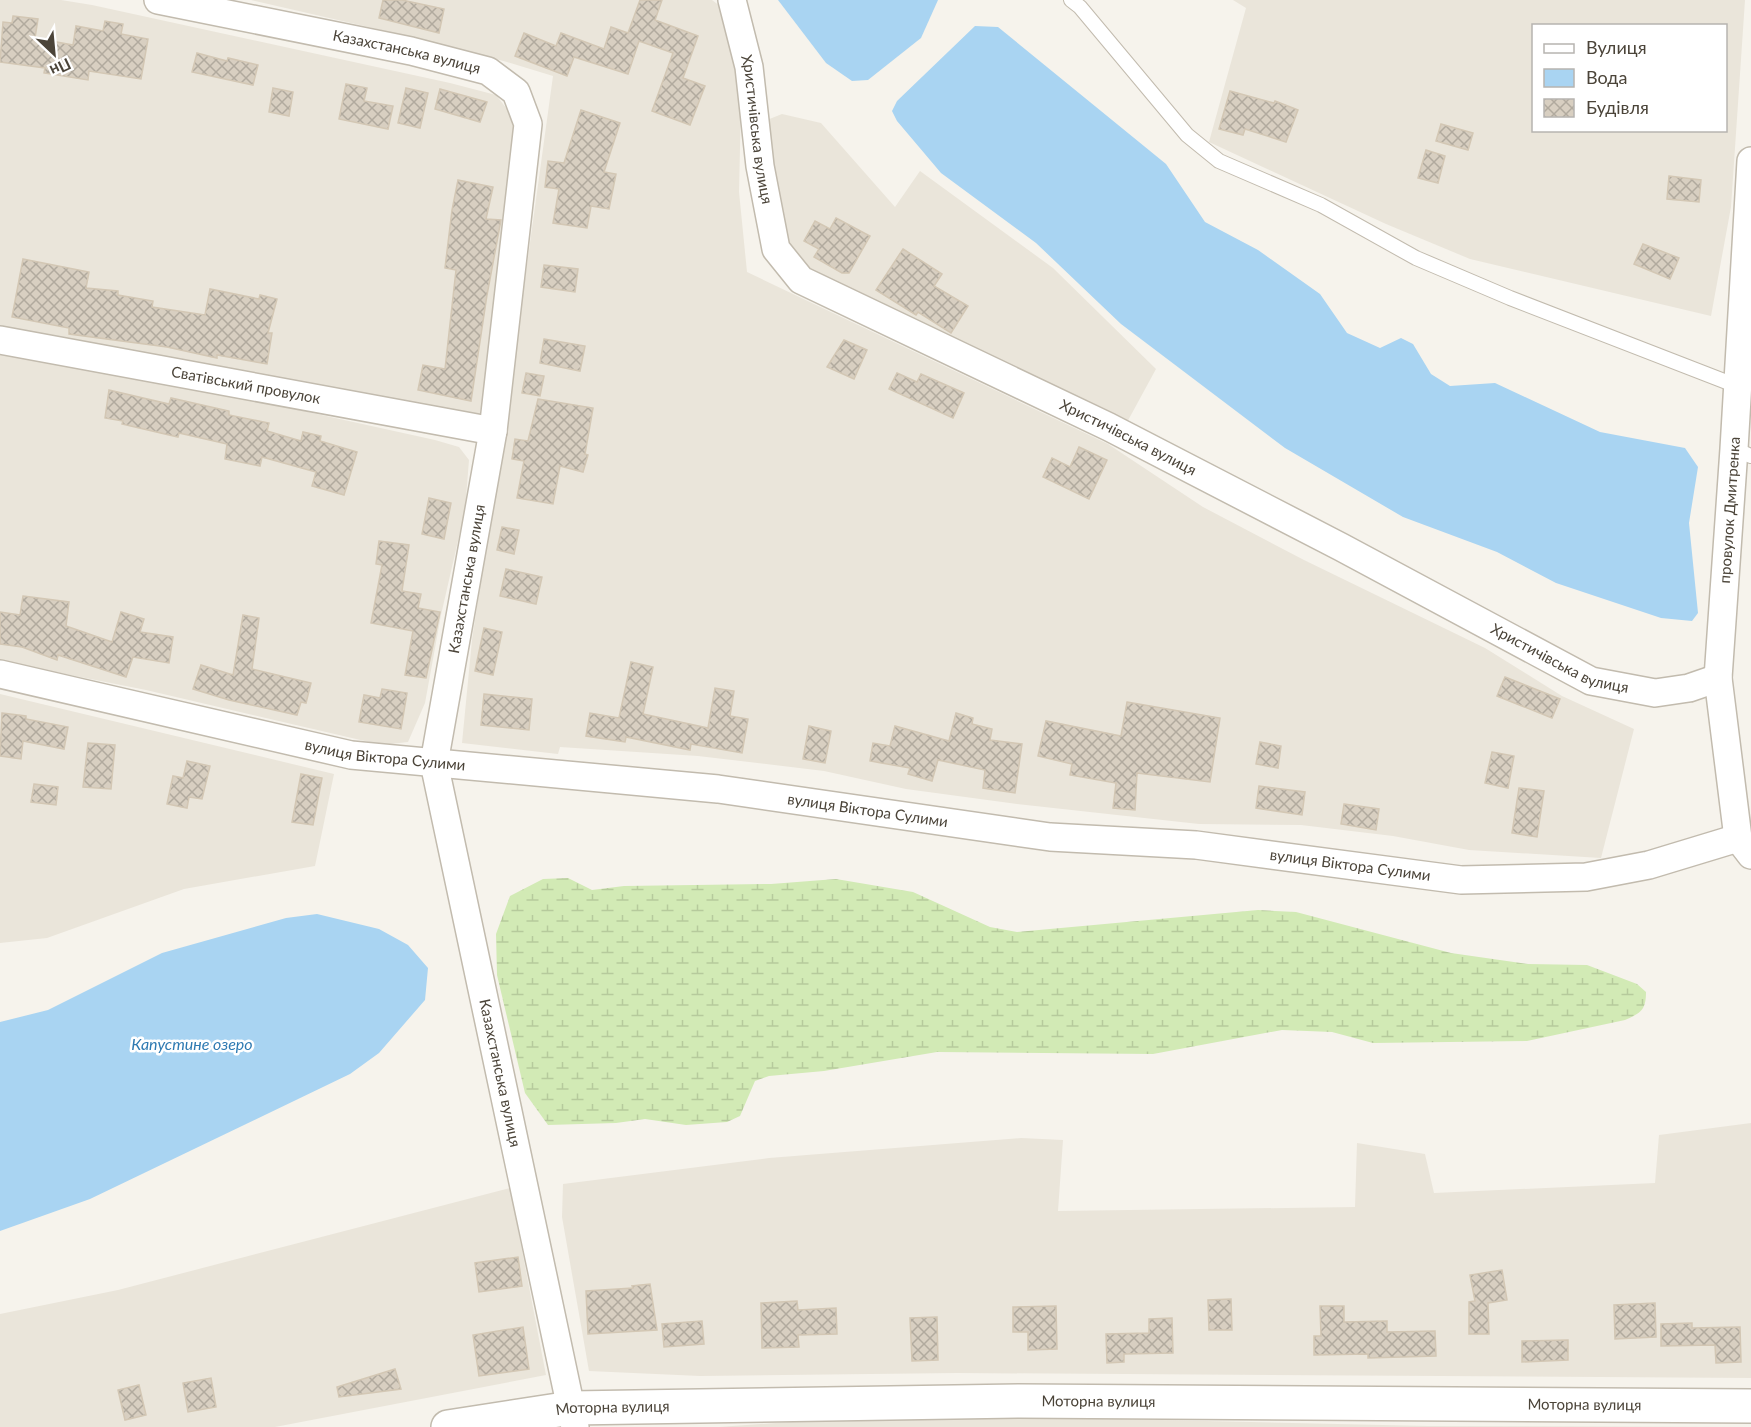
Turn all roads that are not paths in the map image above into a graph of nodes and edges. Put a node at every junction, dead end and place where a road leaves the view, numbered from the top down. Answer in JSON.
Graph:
{"nodes":[{"id":1,"x":158,"y":0,"type":"edge"},
{"id":2,"x":732,"y":0,"type":"edge"},
{"id":3,"x":1071,"y":0,"type":"edge"},
{"id":4,"x":1751,"y":160,"type":"edge"},
{"id":5,"x":0,"y":340,"type":"edge"},
{"id":6,"x":1737,"y":386,"type":"junction"},
{"id":7,"x":493,"y":431,"type":"junction"},
{"id":8,"x":1743,"y":453,"type":"edge"},
{"id":9,"x":0,"y":674,"type":"edge"},
{"id":10,"x":1718,"y":678,"type":"junction"},
{"id":11,"x":434,"y":763,"type":"junction"},
{"id":12,"x":1745,"y":847,"type":"edge"},
{"id":13,"x":1751,"y":1406,"type":"edge"},
{"id":14,"x":573,"y":1418,"type":"edge"},
{"id":15,"x":448,"y":1427,"type":"edge"}],
"edges":[{"from":1,"to":7,"type":"street","name":"Казахстанська вулиця"},
{"from":2,"to":10,"type":"street","name":"Христичівська вулиця"},
{"from":3,"to":6,"type":"lane"},
{"from":4,"to":6,"type":"street","name":"провулок Дмитренка"},
{"from":5,"to":7,"type":"street","name":"Сватівський провулок"},
{"from":6,"to":8,"type":"street","name":"провулок Дмитренка"},
{"from":7,"to":11,"type":"street","name":"Казахстанська вулиця"},
{"from":8,"to":10,"type":"street","name":"провулок Дмитренка"},
{"from":9,"to":11,"type":"street","name":"вулиця Віктора Сулими"},
{"from":10,"to":12,"type":"street","name":"провулок Дмитренка"},
{"from":11,"to":12,"type":"street","name":"вулиця Віктора Сулими"},
{"from":11,"to":14,"type":"street","name":"Казахстанська вулиця"},
{"from":13,"to":14,"type":"street","name":"Моторна вулиця"},
{"from":14,"to":15,"type":"street","name":"Моторна вулиця"}]}
